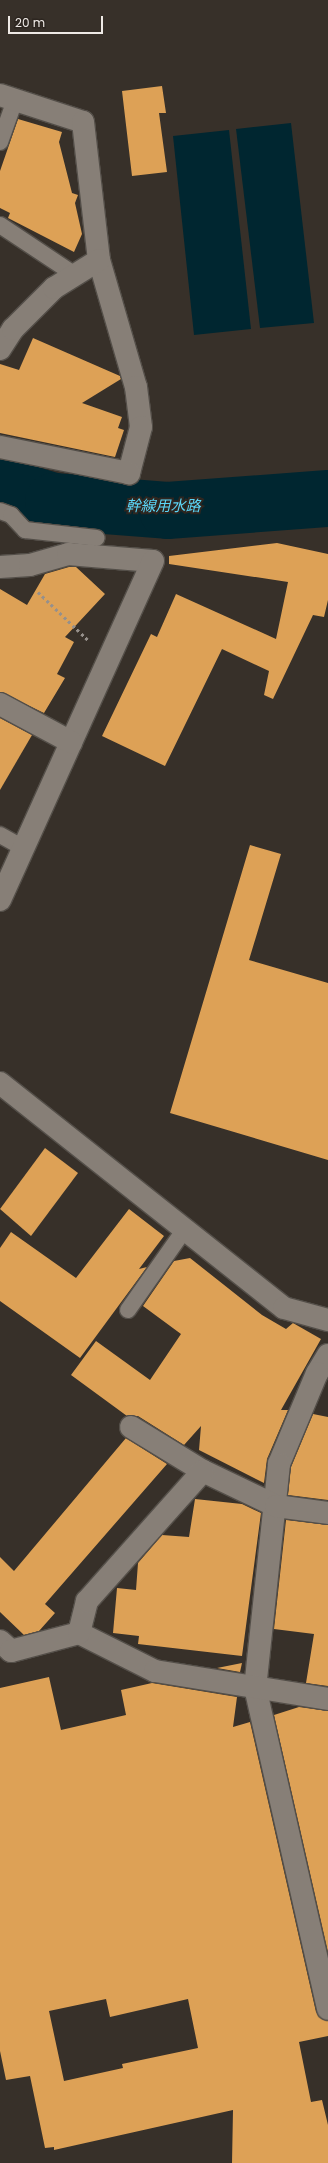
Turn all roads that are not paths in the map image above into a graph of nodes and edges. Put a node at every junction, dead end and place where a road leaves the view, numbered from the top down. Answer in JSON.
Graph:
{"nodes":[{"id":1,"x":8,"y":98,"type":"edge"},
{"id":2,"x":0,"y":142,"type":"edge"},
{"id":3,"x":0,"y":225,"type":"edge"},
{"id":4,"x":99,"y":260,"type":"junction"},
{"id":5,"x":74,"y":275,"type":"junction"},
{"id":6,"x":0,"y":349,"type":"edge"},
{"id":7,"x":0,"y":446,"type":"edge"},
{"id":8,"x":0,"y":511,"type":"edge"},
{"id":9,"x":97,"y":538,"type":"dead end"},
{"id":10,"x":5,"y":567,"type":"edge"},
{"id":11,"x":0,"y":704,"type":"edge"},
{"id":12,"x":71,"y":742,"type":"junction"},
{"id":13,"x":0,"y":835,"type":"edge"},
{"id":14,"x":23,"y":848,"type":"junction"},
{"id":15,"x":0,"y":900,"type":"edge"},
{"id":16,"x":0,"y":1083,"type":"edge"},
{"id":17,"x":185,"y":1229,"type":"junction"},
{"id":18,"x":128,"y":1310,"type":"dead end"},
{"id":19,"x":328,"y":1320,"type":"edge"},
{"id":20,"x":328,"y":1355,"type":"edge"},
{"id":21,"x":131,"y":1427,"type":"dead end"},
{"id":22,"x":203,"y":1471,"type":"junction"},
{"id":23,"x":276,"y":1506,"type":"junction"},
{"id":24,"x":328,"y":1513,"type":"edge"},
{"id":25,"x":79,"y":1633,"type":"junction"},
{"id":26,"x":0,"y":1641,"type":"edge"},
{"id":27,"x":255,"y":1687,"type":"junction"},
{"id":28,"x":328,"y":1699,"type":"edge"},
{"id":29,"x":328,"y":2009,"type":"edge"}],
"edges":[{"from":1,"to":2,"type":"lane"},
{"from":1,"to":4,"type":"street"},
{"from":3,"to":5,"type":"lane"},
{"from":4,"to":5,"type":"street"},
{"from":4,"to":7,"type":"street"},
{"from":5,"to":6,"type":"street"},
{"from":8,"to":9,"type":"lane"},
{"from":10,"to":12,"type":"street"},
{"from":11,"to":12,"type":"street"},
{"from":12,"to":14,"type":"street"},
{"from":13,"to":14,"type":"lane"},
{"from":14,"to":15,"type":"street"},
{"from":16,"to":17,"type":"street"},
{"from":17,"to":18,"type":"lane"},
{"from":17,"to":19,"type":"street"},
{"from":20,"to":23,"type":"street"},
{"from":21,"to":22,"type":"street"},
{"from":22,"to":23,"type":"street"},
{"from":22,"to":25,"type":"street"},
{"from":23,"to":24,"type":"street"},
{"from":23,"to":27,"type":"street"},
{"from":25,"to":26,"type":"street"},
{"from":25,"to":27,"type":"street"},
{"from":27,"to":28,"type":"street"},
{"from":27,"to":29,"type":"street"}]}
